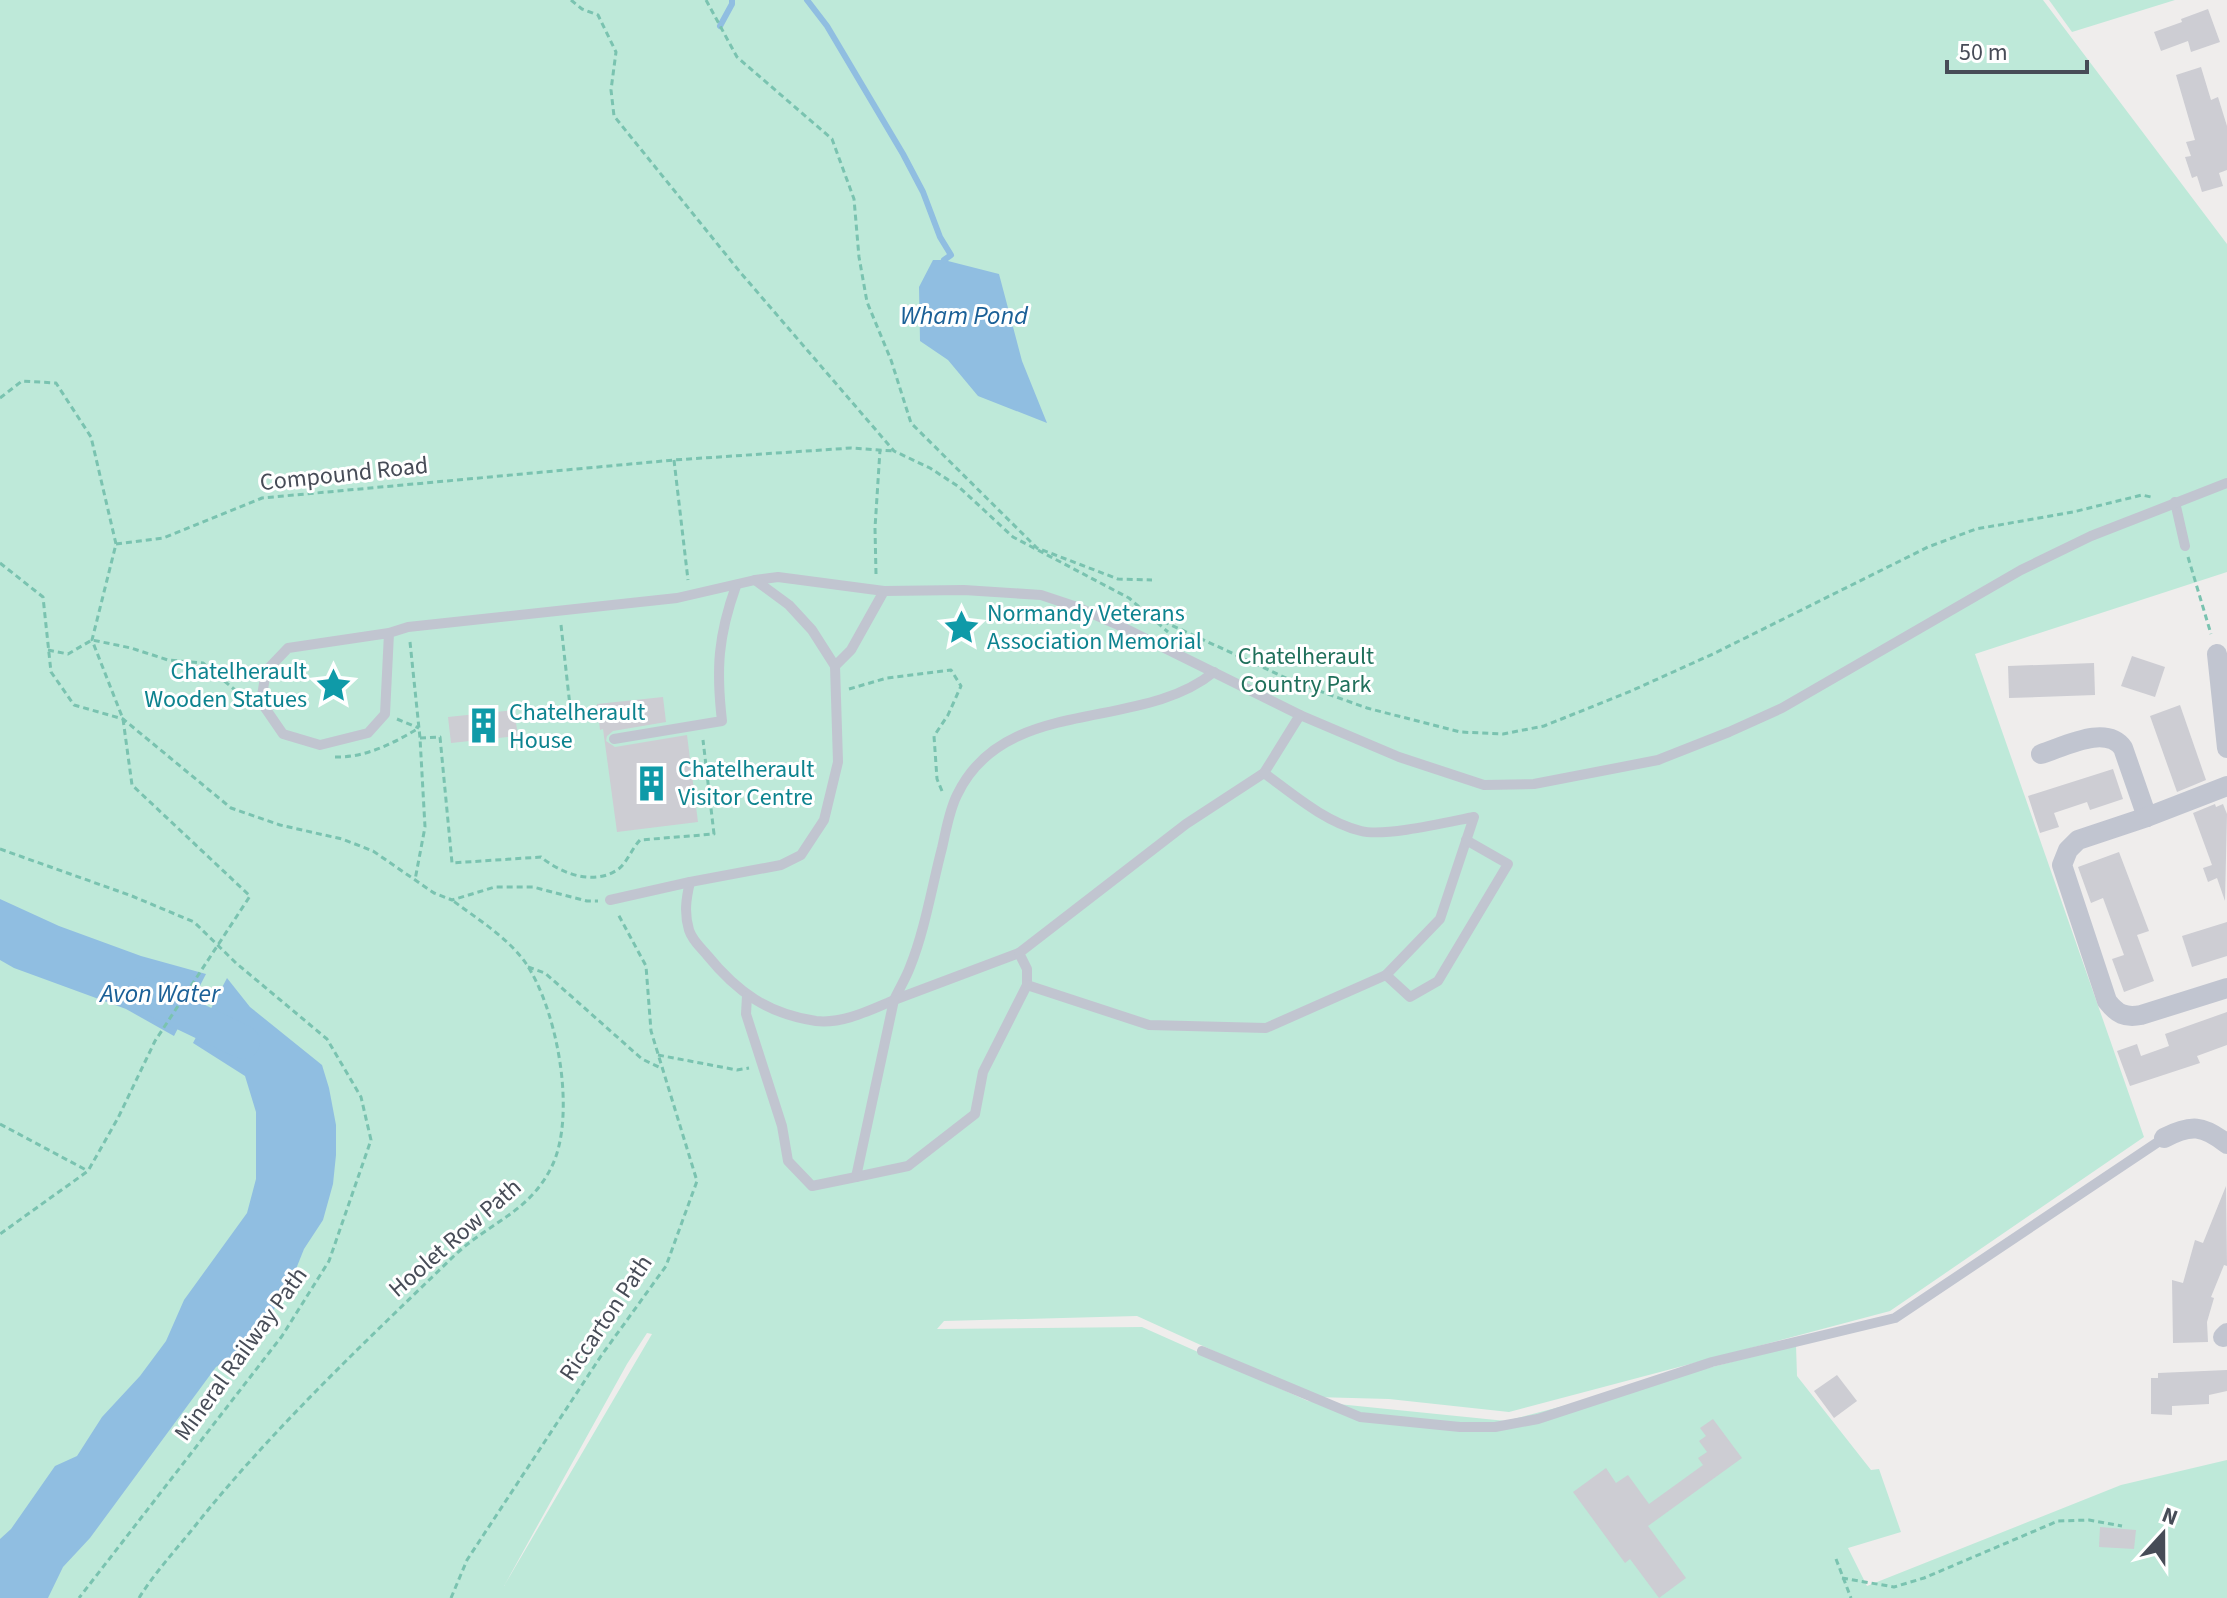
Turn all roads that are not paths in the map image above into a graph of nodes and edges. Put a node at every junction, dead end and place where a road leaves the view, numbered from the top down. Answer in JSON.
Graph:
{"nodes":[{"id":1,"x":2227,"y":483,"type":"edge"},
{"id":2,"x":2175,"y":502,"type":"junction"},
{"id":3,"x":2185,"y":546,"type":"road end"},
{"id":4,"x":755,"y":580,"type":"junction"},
{"id":5,"x":736,"y":586,"type":"junction"},
{"id":6,"x":880,"y":587,"type":"junction"},
{"id":7,"x":389,"y":633,"type":"junction"},
{"id":8,"x":2217,"y":654,"type":"road end"},
{"id":9,"x":835,"y":666,"type":"junction"},
{"id":10,"x":1214,"y":672,"type":"junction"},
{"id":11,"x":2223,"y":685,"type":"edge"},
{"id":12,"x":1300,"y":715,"type":"junction"},
{"id":13,"x":614,"y":739,"type":"dead end"},
{"id":14,"x":2227,"y":748,"type":"edge"},
{"id":15,"x":2041,"y":754,"type":"dead end"},
{"id":16,"x":1264,"y":773,"type":"junction"},
{"id":17,"x":2227,"y":786,"type":"edge"},
{"id":18,"x":2147,"y":817,"type":"junction"},
{"id":19,"x":1466,"y":840,"type":"junction"},
{"id":20,"x":690,"y":882,"type":"junction"},
{"id":21,"x":610,"y":900,"type":"road end"},
{"id":22,"x":1019,"y":953,"type":"junction"},
{"id":23,"x":1386,"y":975,"type":"junction"},
{"id":24,"x":1027,"y":985,"type":"junction"},
{"id":25,"x":2227,"y":988,"type":"edge"},
{"id":26,"x":747,"y":996,"type":"junction"},
{"id":27,"x":894,"y":1000,"type":"junction"},
{"id":28,"x":2164,"y":1138,"type":"joint"},
{"id":29,"x":2227,"y":1144,"type":"edge"},
{"id":30,"x":856,"y":1177,"type":"junction"},
{"id":31,"x":1202,"y":1351,"type":"dead end"}],
"edges":[{"from":1,"to":2,"type":"lane"},
{"from":2,"to":3,"type":"lane"},
{"from":2,"to":12,"type":"lane"},
{"from":4,"to":5,"type":"lane"},
{"from":4,"to":6,"type":"lane"},
{"from":4,"to":9,"type":"lane"},
{"from":5,"to":7,"type":"lane"},
{"from":5,"to":13,"type":"lane"},
{"from":6,"to":9,"type":"lane"},
{"from":6,"to":10,"type":"lane"},
{"from":7,"to":7,"type":"lane"},
{"from":8,"to":11,"type":"street"},
{"from":9,"to":20,"type":"lane"},
{"from":10,"to":12,"type":"lane"},
{"from":10,"to":27,"type":"lane"},
{"from":11,"to":14,"type":"street"},
{"from":12,"to":16,"type":"lane"},
{"from":15,"to":18,"type":"street"},
{"from":16,"to":19,"type":"lane"},
{"from":16,"to":22,"type":"lane"},
{"from":17,"to":18,"type":"street"},
{"from":18,"to":25,"type":"street"},
{"from":19,"to":23,"type":"lane"},
{"from":19,"to":23,"type":"lane"},
{"from":20,"to":21,"type":"lane"},
{"from":20,"to":26,"type":"lane"},
{"from":22,"to":24,"type":"lane"},
{"from":22,"to":27,"type":"lane"},
{"from":23,"to":24,"type":"lane"},
{"from":24,"to":30,"type":"lane"},
{"from":26,"to":27,"type":"lane"},
{"from":26,"to":30,"type":"lane"},
{"from":27,"to":30,"type":"lane"},
{"from":28,"to":29,"type":"street"},
{"from":28,"to":31,"type":"lane"}]}
